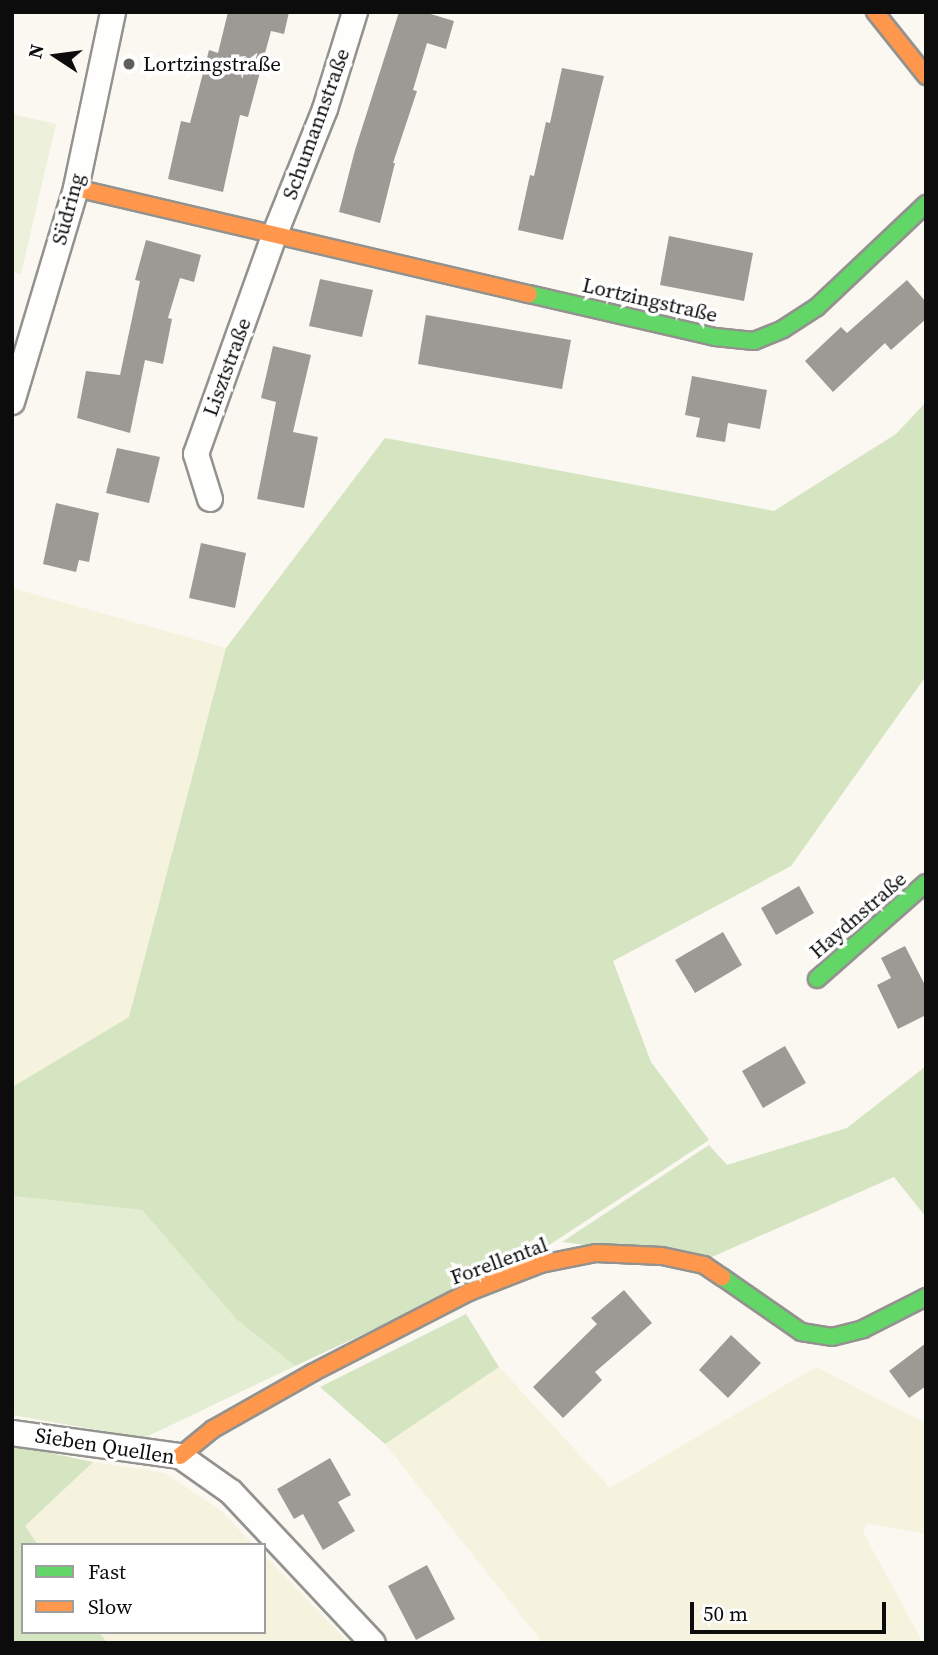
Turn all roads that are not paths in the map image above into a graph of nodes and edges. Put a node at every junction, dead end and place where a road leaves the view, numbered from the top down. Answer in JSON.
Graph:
{"nodes":[{"id":1,"x":113,"y":12,"type":"edge"},
{"id":2,"x":355,"y":12,"type":"edge"},
{"id":3,"x":875,"y":12,"type":"edge"},
{"id":4,"x":926,"y":76,"type":"edge"},
{"id":5,"x":75,"y":188,"type":"junction"},
{"id":6,"x":926,"y":204,"type":"edge"},
{"id":7,"x":274,"y":236,"type":"junction"},
{"id":8,"x":12,"y":402,"type":"edge"},
{"id":9,"x":211,"y":499,"type":"dead end"},
{"id":10,"x":926,"y":883,"type":"edge"},
{"id":11,"x":817,"y":979,"type":"dead end"},
{"id":12,"x":926,"y":1297,"type":"edge"},
{"id":13,"x":12,"y":1433,"type":"edge"},
{"id":14,"x":180,"y":1455,"type":"junction"},
{"id":15,"x":373,"y":1643,"type":"edge"}],
"edges":[{"from":1,"to":5,"type":"street","name":"Südring"},
{"from":2,"to":7,"type":"street","name":"Schumannstraße"},
{"from":3,"to":4,"type":"street"},
{"from":5,"to":7,"type":"street","name":"Lortzingstraße"},
{"from":5,"to":8,"type":"street","name":"Südring"},
{"from":6,"to":7,"type":"street","name":"Lortzingstraße"},
{"from":7,"to":9,"type":"street","name":"Lisztstraße"},
{"from":10,"to":11,"type":"street","name":"Haydnstraße"},
{"from":12,"to":14,"type":"street","name":"Forellental"},
{"from":13,"to":14,"type":"street","name":"Sieben Quellen"},
{"from":14,"to":15,"type":"street","name":"Sieben Quellen"}]}
